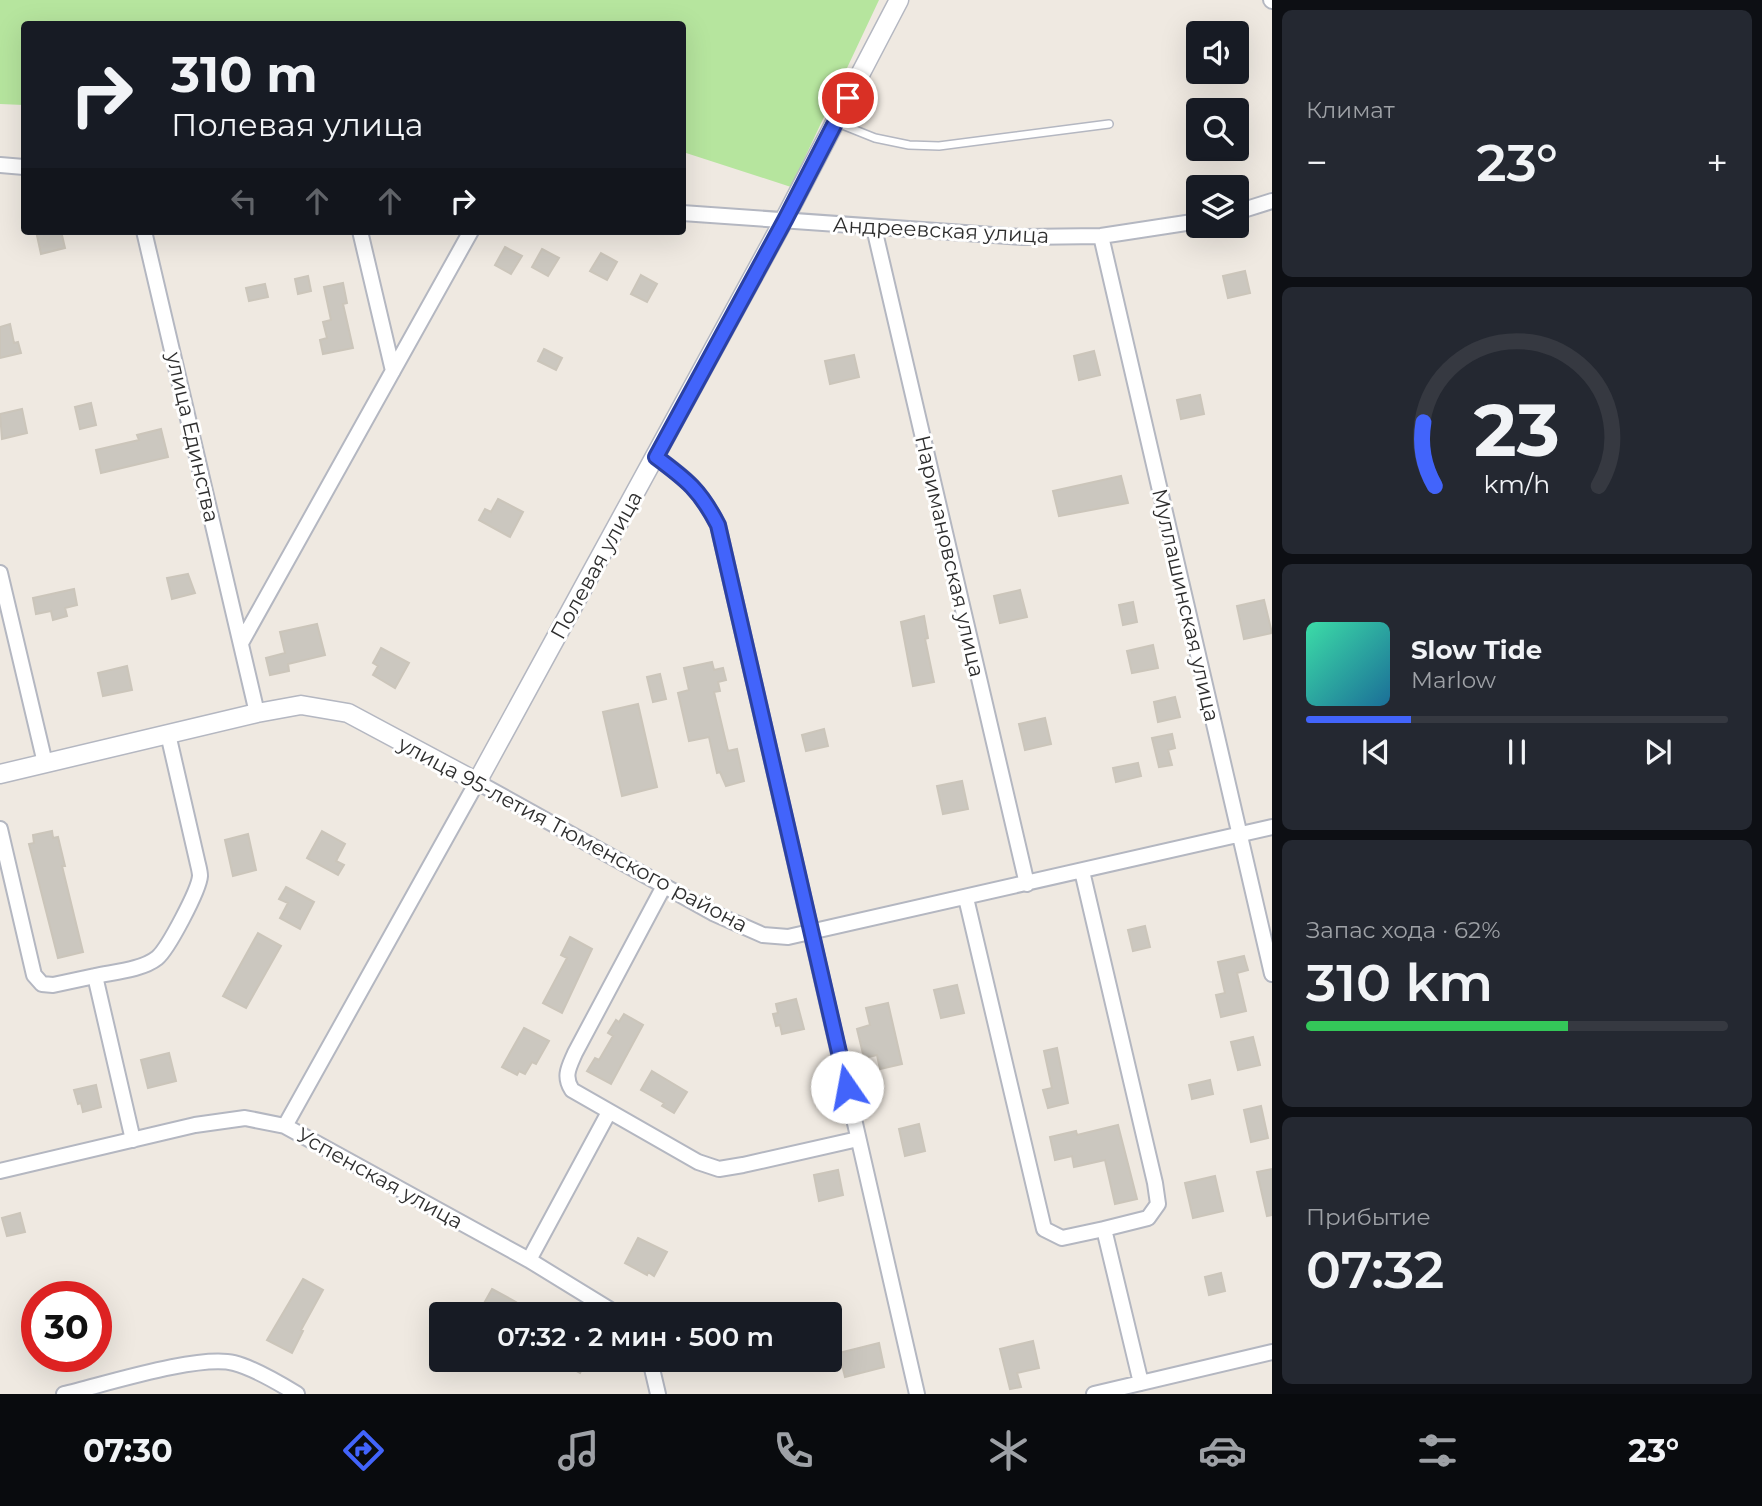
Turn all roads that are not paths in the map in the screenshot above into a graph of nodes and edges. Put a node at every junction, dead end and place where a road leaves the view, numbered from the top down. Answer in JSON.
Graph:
{"nodes":[{"id":1,"x":898,"y":0,"type":"edge"},
{"id":2,"x":835,"y":122,"type":"junction"},
{"id":3,"x":1109,"y":124,"type":"dead end"},
{"id":4,"x":0,"y":165,"type":"edge"},
{"id":5,"x":21,"y":167,"type":"edge"},
{"id":6,"x":1272,"y":201,"type":"edge"},
{"id":7,"x":1249,"y":208,"type":"edge"},
{"id":8,"x":686,"y":213,"type":"edge"},
{"id":9,"x":785,"y":220,"type":"junction"},
{"id":10,"x":1186,"y":223,"type":"edge"},
{"id":11,"x":874,"y":228,"type":"junction"},
{"id":12,"x":145,"y":235,"type":"edge"},
{"id":13,"x":361,"y":235,"type":"edge"},
{"id":14,"x":469,"y":235,"type":"edge"},
{"id":15,"x":1101,"y":236,"type":"junction"},
{"id":16,"x":393,"y":372,"type":"junction"},
{"id":17,"x":656,"y":457,"type":"junction"},
{"id":18,"x":0,"y":573,"type":"edge"},
{"id":19,"x":241,"y":643,"type":"junction"},
{"id":20,"x":257,"y":713,"type":"junction"},
{"id":21,"x":168,"y":734,"type":"junction"},
{"id":22,"x":45,"y":763,"type":"junction"},
{"id":23,"x":0,"y":774,"type":"edge"},
{"id":24,"x":477,"y":782,"type":"junction"},
{"id":25,"x":1272,"y":827,"type":"edge"},
{"id":26,"x":0,"y":828,"type":"edge"},
{"id":27,"x":1239,"y":835,"type":"junction"},
{"id":28,"x":1082,"y":871,"type":"junction"},
{"id":29,"x":1027,"y":884,"type":"junction"},
{"id":30,"x":664,"y":886,"type":"junction"},
{"id":31,"x":966,"y":898,"type":"junction"},
{"id":32,"x":813,"y":933,"type":"junction"},
{"id":33,"x":1272,"y":974,"type":"edge"},
{"id":34,"x":95,"y":976,"type":"junction"},
{"id":35,"x":609,"y":1112,"type":"junction"},
{"id":36,"x":285,"y":1126,"type":"junction"},
{"id":37,"x":859,"y":1139,"type":"junction"},
{"id":38,"x":132,"y":1140,"type":"junction"},
{"id":39,"x":0,"y":1171,"type":"edge"},
{"id":40,"x":1104,"y":1229,"type":"junction"},
{"id":41,"x":529,"y":1259,"type":"junction"},
{"id":42,"x":598,"y":1302,"type":"edge"},
{"id":43,"x":1272,"y":1352,"type":"edge"},
{"id":44,"x":653,"y":1372,"type":"edge"},
{"id":45,"x":1141,"y":1383,"type":"junction"},
{"id":46,"x":64,"y":1394,"type":"edge"},
{"id":47,"x":297,"y":1394,"type":"edge"},
{"id":48,"x":658,"y":1394,"type":"edge"},
{"id":49,"x":917,"y":1394,"type":"edge"},
{"id":50,"x":1094,"y":1394,"type":"edge"}],
"edges":[{"from":1,"to":2,"type":"street","name":"Полевая улица"},
{"from":2,"to":3,"type":"lane"},
{"from":2,"to":9,"type":"street","name":"Полевая улица"},
{"from":4,"to":5,"type":"street"},
{"from":6,"to":7,"type":"street"},
{"from":8,"to":9,"type":"street","name":"Андреевская улица"},
{"from":9,"to":11,"type":"street","name":"Андреевская улица"},
{"from":9,"to":17,"type":"street","name":"Полевая улица"},
{"from":10,"to":15,"type":"street","name":"Андреевская улица"},
{"from":11,"to":15,"type":"street","name":"Андреевская улица"},
{"from":11,"to":29,"type":"street","name":"Наримановская улица"},
{"from":12,"to":19,"type":"street","name":"улица Единства"},
{"from":13,"to":16,"type":"street"},
{"from":14,"to":16,"type":"street"},
{"from":15,"to":27,"type":"street","name":"Муллашинская улица"},
{"from":16,"to":19,"type":"street"},
{"from":17,"to":24,"type":"street","name":"Полевая улица"},
{"from":17,"to":32,"type":"street"},
{"from":18,"to":22,"type":"street"},
{"from":19,"to":20,"type":"street","name":"улица Единства"},
{"from":20,"to":21,"type":"street","name":"улица 95-летия Тюменского района"},
{"from":20,"to":24,"type":"street","name":"улица 95-летия Тюменского района"},
{"from":21,"to":22,"type":"street","name":"улица 95-летия Тюменского района"},
{"from":21,"to":34,"type":"street"},
{"from":22,"to":23,"type":"street","name":"улица 95-летия Тюменского района"},
{"from":24,"to":30,"type":"street","name":"улица 95-летия Тюменского района"},
{"from":24,"to":36,"type":"street","name":"Полевая улица"},
{"from":25,"to":27,"type":"street","name":"улица 95-летия Тюменского района"},
{"from":26,"to":34,"type":"street"},
{"from":27,"to":28,"type":"street","name":"улица 95-летия Тюменского района"},
{"from":27,"to":33,"type":"street","name":"Муллашинская улица"},
{"from":28,"to":29,"type":"street","name":"улица 95-летия Тюменского района"},
{"from":28,"to":40,"type":"street"},
{"from":29,"to":31,"type":"street","name":"улица 95-летия Тюменского района"},
{"from":30,"to":32,"type":"street","name":"улица 95-летия Тюменского района"},
{"from":30,"to":35,"type":"street"},
{"from":31,"to":32,"type":"street","name":"улица 95-летия Тюменского района"},
{"from":31,"to":40,"type":"street"},
{"from":32,"to":37,"type":"street"},
{"from":34,"to":38,"type":"street"},
{"from":35,"to":37,"type":"street"},
{"from":35,"to":41,"type":"street"},
{"from":36,"to":38,"type":"street","name":"Успенская улица"},
{"from":36,"to":41,"type":"street","name":"Успенская улица"},
{"from":37,"to":49,"type":"street"},
{"from":38,"to":39,"type":"street","name":"Успенская улица"},
{"from":40,"to":45,"type":"street"},
{"from":41,"to":42,"type":"street","name":"Успенская улица"},
{"from":43,"to":45,"type":"street"},
{"from":44,"to":48,"type":"street"},
{"from":45,"to":50,"type":"street"},
{"from":46,"to":47,"type":"street"}]}
